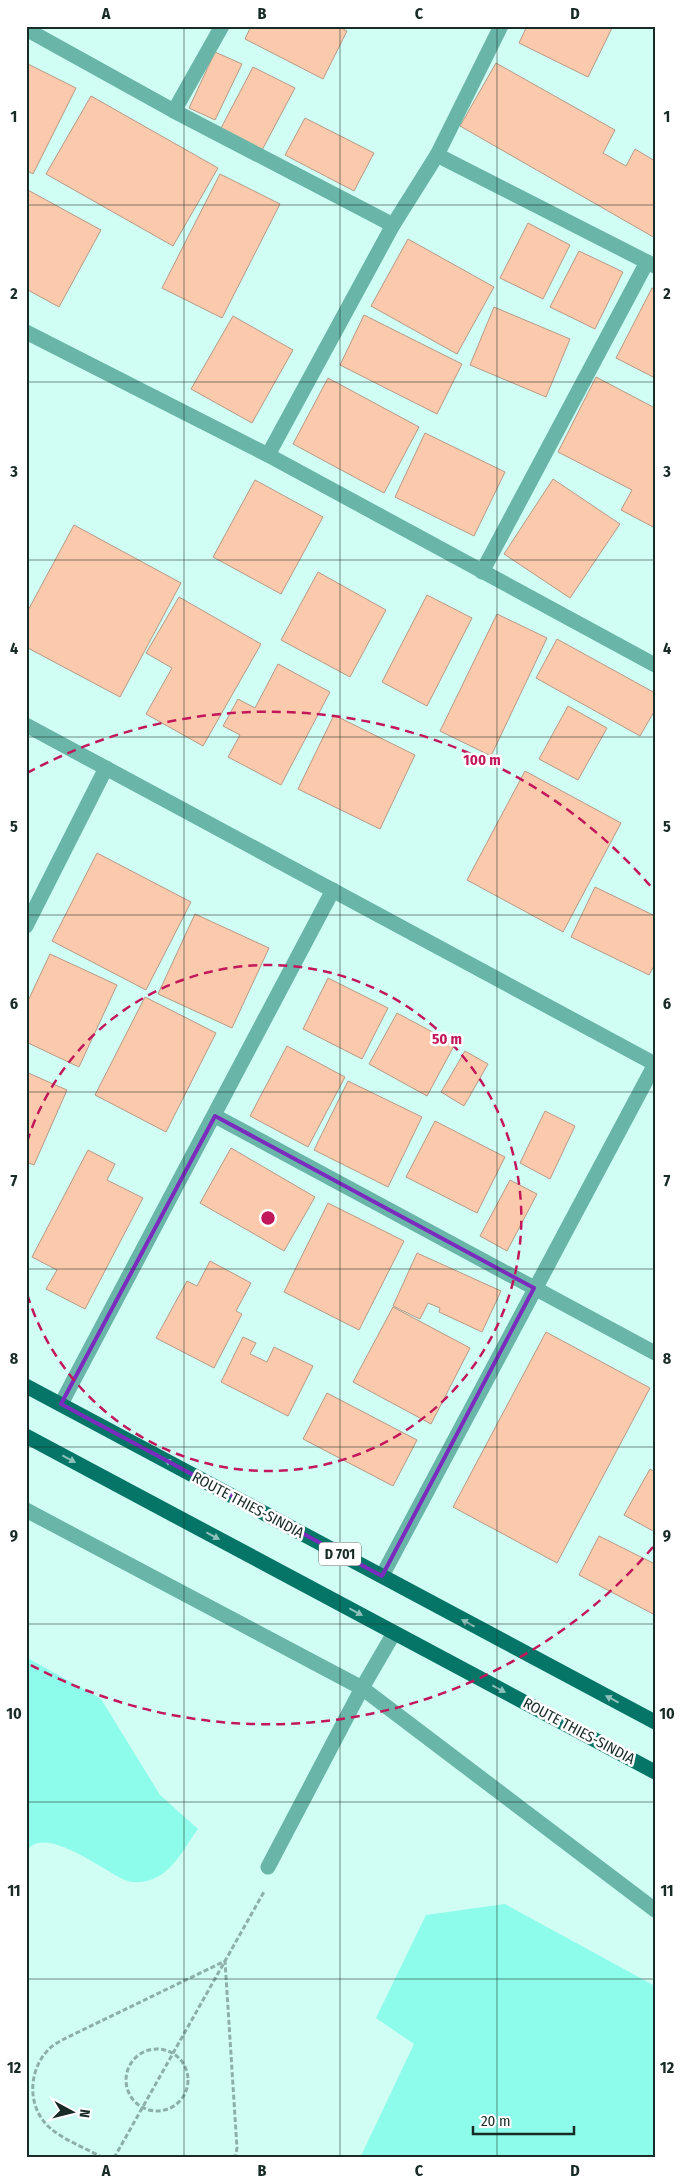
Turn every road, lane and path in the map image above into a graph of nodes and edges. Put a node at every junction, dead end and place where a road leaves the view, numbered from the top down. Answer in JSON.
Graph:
{"nodes":[{"id":1,"x":501,"y":26,"type":"edge"},
{"id":2,"x":215,"y":28,"type":"edge"},
{"id":3,"x":26,"y":29,"type":"edge"},
{"id":4,"x":174,"y":111,"type":"junction"},
{"id":5,"x":436,"y":155,"type":"junction"},
{"id":6,"x":394,"y":225,"type":"junction"},
{"id":7,"x":651,"y":264,"type":"edge"},
{"id":8,"x":26,"y":332,"type":"edge"},
{"id":9,"x":268,"y":455,"type":"junction"},
{"id":10,"x":482,"y":572,"type":"junction"},
{"id":11,"x":655,"y":665,"type":"edge"},
{"id":12,"x":26,"y":725,"type":"edge"},
{"id":13,"x":106,"y":768,"type":"junction"},
{"id":14,"x":333,"y":890,"type":"junction"},
{"id":15,"x":26,"y":926,"type":"edge"},
{"id":16,"x":215,"y":1116,"type":"junction"},
{"id":17,"x":534,"y":1288,"type":"junction"},
{"id":18,"x":655,"y":1353,"type":"edge"},
{"id":19,"x":26,"y":1386,"type":"edge"},
{"id":20,"x":61,"y":1404,"type":"junction"},
{"id":21,"x":26,"y":1436,"type":"edge"},
{"id":22,"x":26,"y":1510,"type":"edge"},
{"id":23,"x":382,"y":1576,"type":"junction"},
{"id":24,"x":394,"y":1632,"type":"junction"},
{"id":25,"x":362,"y":1688,"type":"junction"},
{"id":26,"x":655,"y":1722,"type":"edge"},
{"id":27,"x":655,"y":1772,"type":"edge"},
{"id":28,"x":268,"y":1867,"type":"dead end"},
{"id":29,"x":266,"y":1889,"type":"dead end"},
{"id":30,"x":655,"y":1910,"type":"edge"},
{"id":31,"x":225,"y":1961,"type":"junction"},
{"id":32,"x":174,"y":2053,"type":"junction"},
{"id":33,"x":143,"y":2108,"type":"junction"},
{"id":34,"x":103,"y":2158,"type":"edge"},
{"id":35,"x":114,"y":2158,"type":"edge"},
{"id":36,"x":235,"y":2158,"type":"edge"}],
"edges":[{"from":1,"to":5,"type":"street"},
{"from":2,"to":4,"type":"street"},
{"from":3,"to":4,"type":"street"},
{"from":4,"to":6,"type":"street"},
{"from":5,"to":6,"type":"street"},
{"from":5,"to":7,"type":"street"},
{"from":6,"to":9,"type":"street"},
{"from":7,"to":10,"type":"street"},
{"from":8,"to":9,"type":"street"},
{"from":9,"to":10,"type":"street"},
{"from":10,"to":11,"type":"street"},
{"from":12,"to":13,"type":"street"},
{"from":13,"to":14,"type":"street"},
{"from":13,"to":15,"type":"street"},
{"from":14,"to":16,"type":"street"},
{"from":14,"to":17,"type":"street"},
{"from":16,"to":17,"type":"street"},
{"from":16,"to":20,"type":"street"},
{"from":17,"to":18,"type":"street"},
{"from":17,"to":23,"type":"street"},
{"from":19,"to":20,"type":"main road","name":"ROUTE THIES-SINDIA","number":"D 701"},
{"from":23,"to":20,"type":"main road","name":"ROUTE THIES-SINDIA","number":"D 701","one_way":true},
{"from":21,"to":24,"type":"main road","name":"ROUTE THIES-SINDIA","one_way":true},
{"from":22,"to":25,"type":"street"},
{"from":26,"to":23,"type":"main road","name":"ROUTE THIES-SINDIA","number":"D 701","one_way":true},
{"from":24,"to":25,"type":"street"},
{"from":24,"to":27,"type":"main road","name":"ROUTE THIES-SINDIA","one_way":true},
{"from":25,"to":28,"type":"street"},
{"from":25,"to":30,"type":"street"},
{"from":29,"to":31,"type":"path"},
{"from":31,"to":32,"type":"path"},
{"from":31,"to":34,"type":"path"},
{"from":31,"to":36,"type":"path"},
{"from":32,"to":33,"type":"path"},
{"from":32,"to":33,"type":"path"},
{"from":32,"to":33,"type":"path"},
{"from":33,"to":35,"type":"path"}]}
